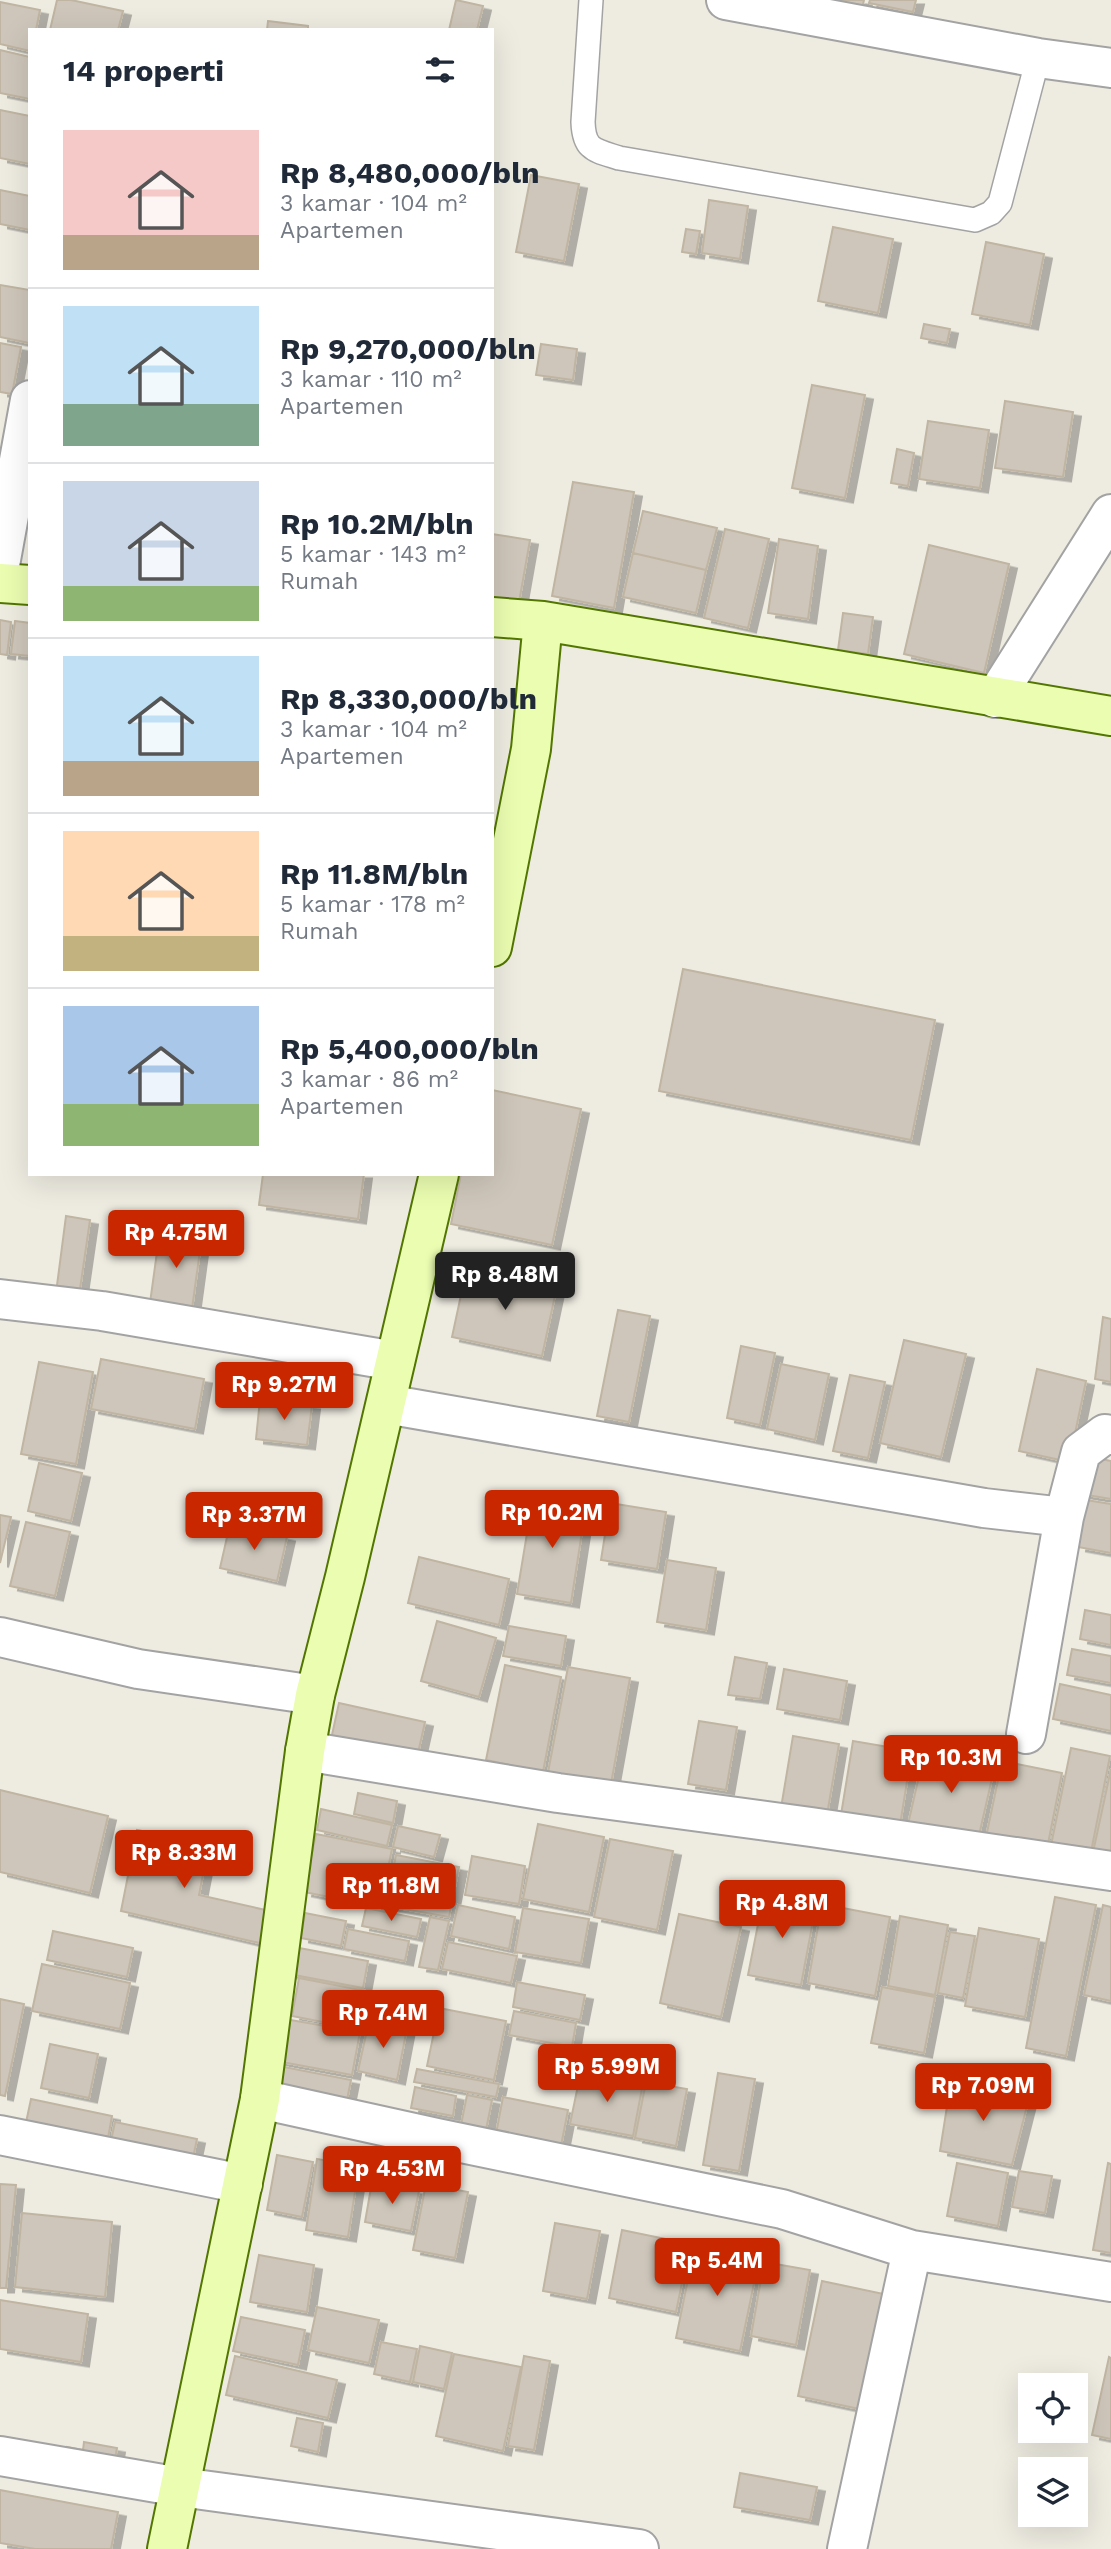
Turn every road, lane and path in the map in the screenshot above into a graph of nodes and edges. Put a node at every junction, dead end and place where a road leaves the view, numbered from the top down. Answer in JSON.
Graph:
{"nodes":[{"id":1,"x":591,"y":0,"type":"edge"},
{"id":2,"x":726,"y":0,"type":"edge"},
{"id":3,"x":1038,"y":58,"type":"junction"},
{"id":4,"x":1111,"y":68,"type":"edge"},
{"id":5,"x":28,"y":411,"type":"edge"},
{"id":6,"x":1111,"y":514,"type":"edge"},
{"id":7,"x":0,"y":565,"type":"edge"},
{"id":8,"x":0,"y":583,"type":"edge"},
{"id":9,"x":28,"y":585,"type":"edge"},
{"id":10,"x":494,"y":617,"type":"edge"},
{"id":11,"x":543,"y":621,"type":"junction"},
{"id":12,"x":995,"y":698,"type":"junction"},
{"id":13,"x":1111,"y":716,"type":"edge"},
{"id":14,"x":494,"y":931,"type":"edge"},
{"id":15,"x":439,"y":1176,"type":"edge"},
{"id":16,"x":0,"y":1299,"type":"edge"},
{"id":17,"x":395,"y":1360,"type":"junction"},
{"id":18,"x":386,"y":1404,"type":"junction"},
{"id":19,"x":1111,"y":1435,"type":"edge"},
{"id":20,"x":1064,"y":1517,"type":"junction"},
{"id":21,"x":0,"y":1637,"type":"edge"},
{"id":22,"x":315,"y":1695,"type":"junction"},
{"id":23,"x":1026,"y":1734,"type":"dead end"},
{"id":24,"x":305,"y":1751,"type":"junction"},
{"id":25,"x":1111,"y":1871,"type":"edge"},
{"id":26,"x":260,"y":2099,"type":"junction"},
{"id":27,"x":0,"y":2135,"type":"edge"},
{"id":28,"x":243,"y":2184,"type":"junction"},
{"id":29,"x":912,"y":2250,"type":"junction"},
{"id":30,"x":1111,"y":2282,"type":"edge"},
{"id":31,"x":0,"y":2456,"type":"edge"},
{"id":32,"x":180,"y":2487,"type":"junction"},
{"id":33,"x":167,"y":2549,"type":"edge"},
{"id":34,"x":639,"y":2549,"type":"edge"},
{"id":35,"x":847,"y":2549,"type":"edge"}],
"edges":[{"from":1,"to":3,"type":"lane"},
{"from":2,"to":3,"type":"street"},
{"from":3,"to":4,"type":"street"},
{"from":5,"to":7,"type":"street"},
{"from":6,"to":12,"type":"street"},
{"from":8,"to":9,"type":"street"},
{"from":10,"to":11,"type":"street"},
{"from":11,"to":12,"type":"street"},
{"from":11,"to":14,"type":"street"},
{"from":12,"to":13,"type":"street"},
{"from":15,"to":17,"type":"street"},
{"from":16,"to":17,"type":"street"},
{"from":17,"to":18,"type":"street"},
{"from":18,"to":20,"type":"street"},
{"from":18,"to":22,"type":"street"},
{"from":19,"to":20,"type":"street"},
{"from":20,"to":23,"type":"street"},
{"from":21,"to":22,"type":"street"},
{"from":22,"to":24,"type":"street"},
{"from":24,"to":25,"type":"street"},
{"from":24,"to":26,"type":"street"},
{"from":26,"to":28,"type":"street"},
{"from":26,"to":29,"type":"street"},
{"from":27,"to":28,"type":"street"},
{"from":28,"to":32,"type":"street"},
{"from":29,"to":30,"type":"street"},
{"from":29,"to":35,"type":"street"},
{"from":31,"to":32,"type":"street"},
{"from":32,"to":33,"type":"street"},
{"from":32,"to":34,"type":"street"}]}
